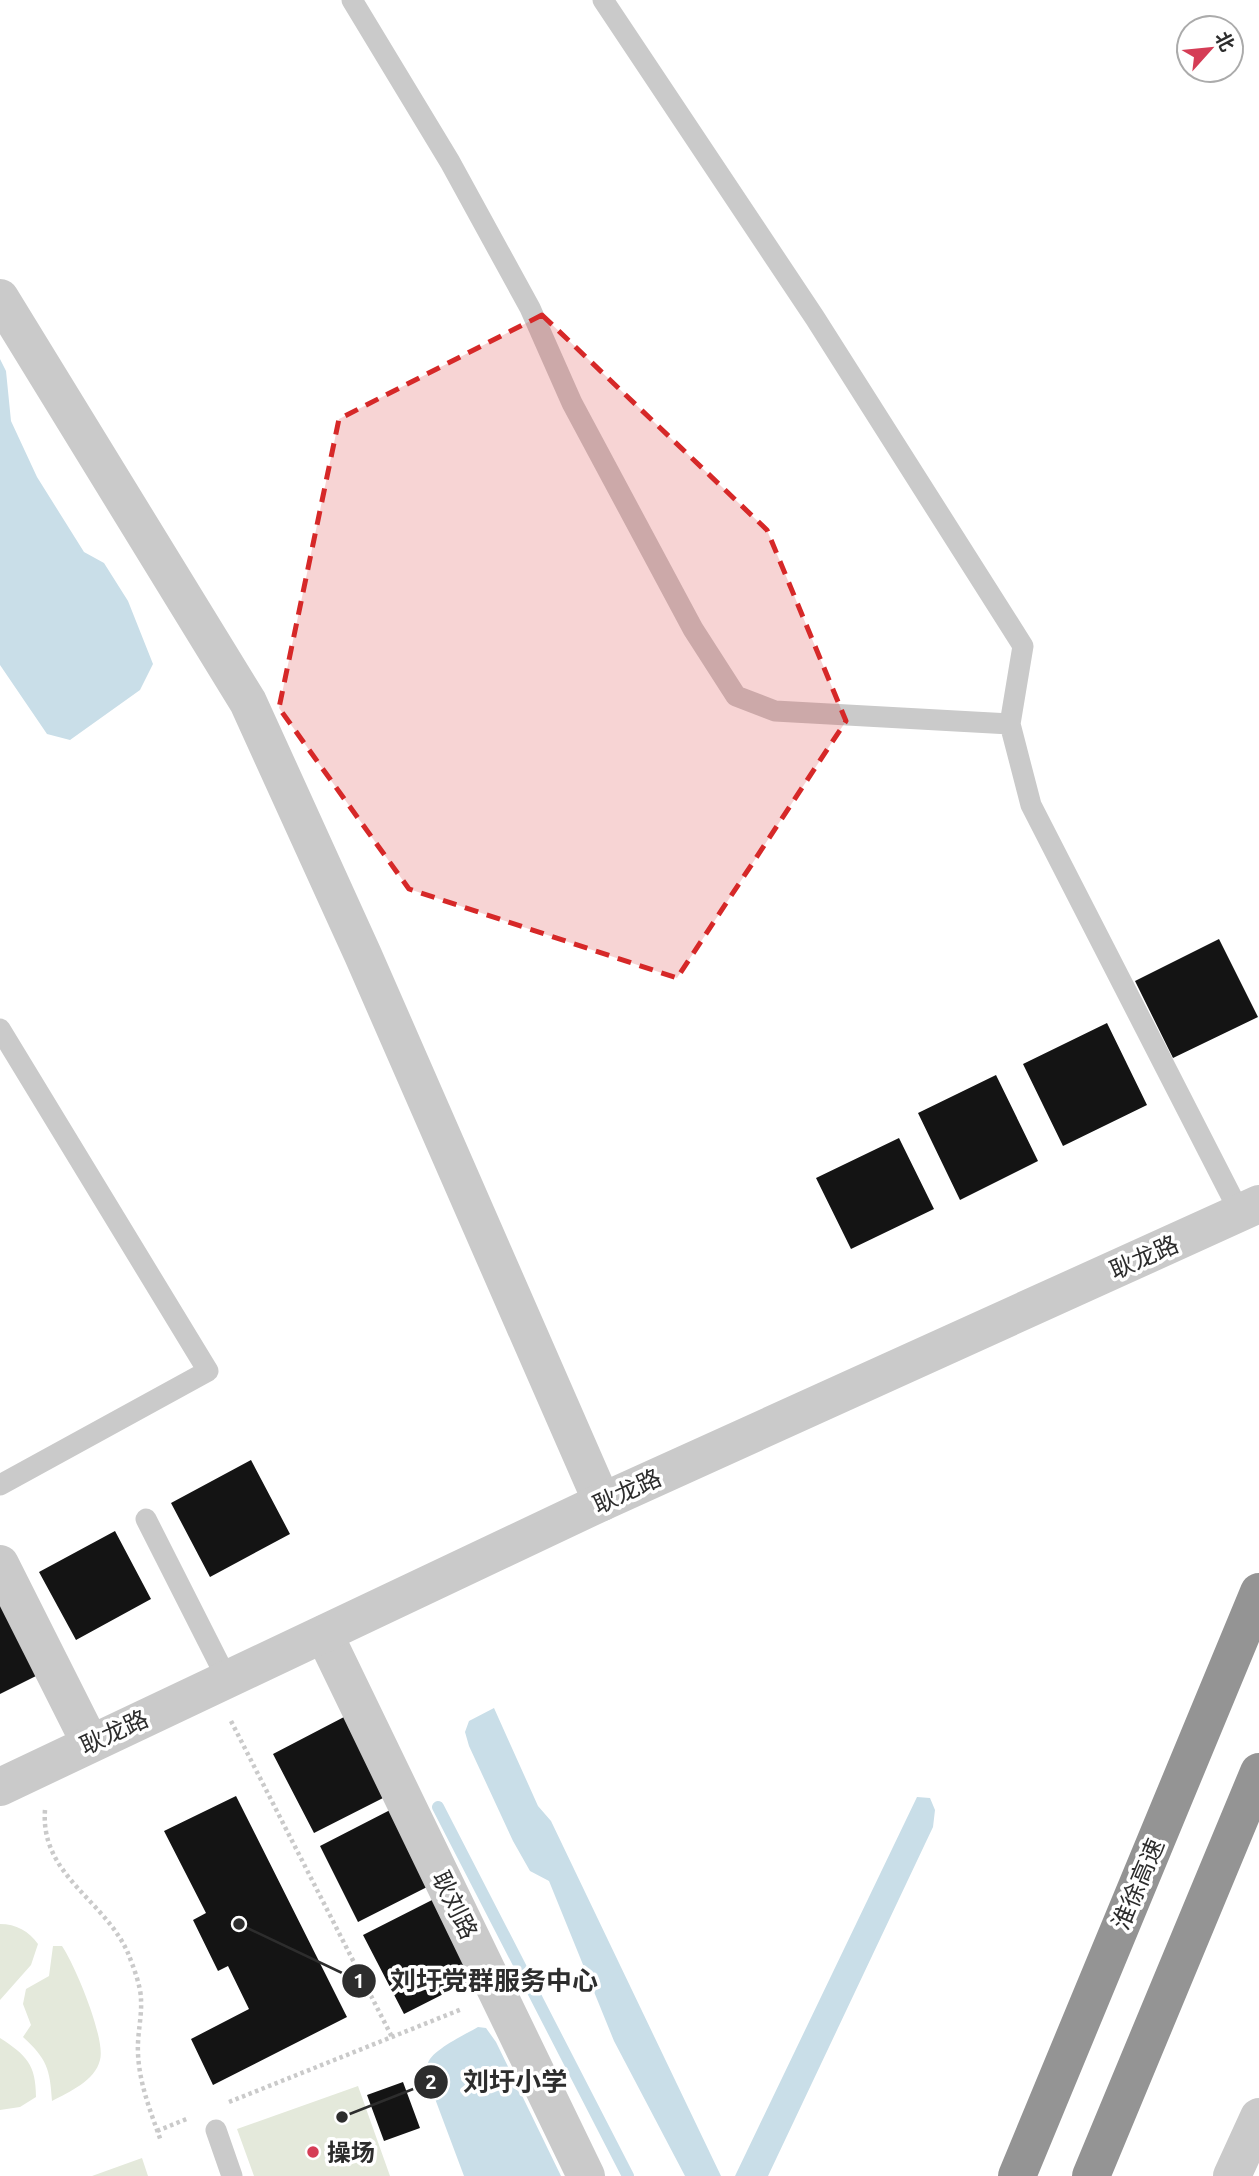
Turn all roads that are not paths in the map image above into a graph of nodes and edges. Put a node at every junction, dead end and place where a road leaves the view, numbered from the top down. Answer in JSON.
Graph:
{"nodes":[{"id":1,"x":352,"y":0,"type":"edge"},
{"id":2,"x":603,"y":0,"type":"edge"},
{"id":3,"x":2,"y":304,"type":"edge"},
{"id":4,"x":1010,"y":724,"type":"junction"},
{"id":5,"x":0,"y":1029,"type":"edge"},
{"id":6,"x":1249,"y":1209,"type":"edge"},
{"id":7,"x":0,"y":1485,"type":"edge"},
{"id":8,"x":602,"y":1502,"type":"junction"},
{"id":9,"x":146,"y":1519,"type":"dead end"},
{"id":10,"x":0,"y":1564,"type":"edge"},
{"id":11,"x":1259,"y":1592,"type":"edge"},
{"id":12,"x":324,"y":1634,"type":"junction"},
{"id":13,"x":220,"y":1683,"type":"junction"},
{"id":14,"x":90,"y":1743,"type":"junction"},
{"id":15,"x":1259,"y":1772,"type":"edge"},
{"id":16,"x":0,"y":1787,"type":"edge"},
{"id":17,"x":1259,"y":2117,"type":"edge"},
{"id":18,"x":216,"y":2130,"type":"dead end"},
{"id":19,"x":232,"y":2176,"type":"edge"},
{"id":20,"x":586,"y":2176,"type":"edge"},
{"id":21,"x":1017,"y":2176,"type":"edge"},
{"id":22,"x":1091,"y":2176,"type":"edge"},
{"id":23,"x":1232,"y":2176,"type":"edge"}],
"edges":[{"from":1,"to":4,"type":"lane"},
{"from":2,"to":4,"type":"lane"},
{"from":3,"to":8,"type":"street"},
{"from":4,"to":6,"type":"lane"},
{"from":5,"to":7,"type":"lane"},
{"from":6,"to":8,"type":"street","name":"耿龙路"},
{"from":8,"to":12,"type":"street","name":"耿龙路"},
{"from":9,"to":13,"type":"lane"},
{"from":10,"to":14,"type":"street"},
{"from":11,"to":21,"type":"highway","name":"淮徐高速"},
{"from":12,"to":13,"type":"street","name":"耿龙路"},
{"from":12,"to":20,"type":"street","name":"耿刘路"},
{"from":13,"to":14,"type":"street","name":"耿龙路"},
{"from":14,"to":16,"type":"street","name":"耿龙路"},
{"from":15,"to":22,"type":"highway"},
{"from":17,"to":23,"type":"street"},
{"from":18,"to":19,"type":"lane"}]}
